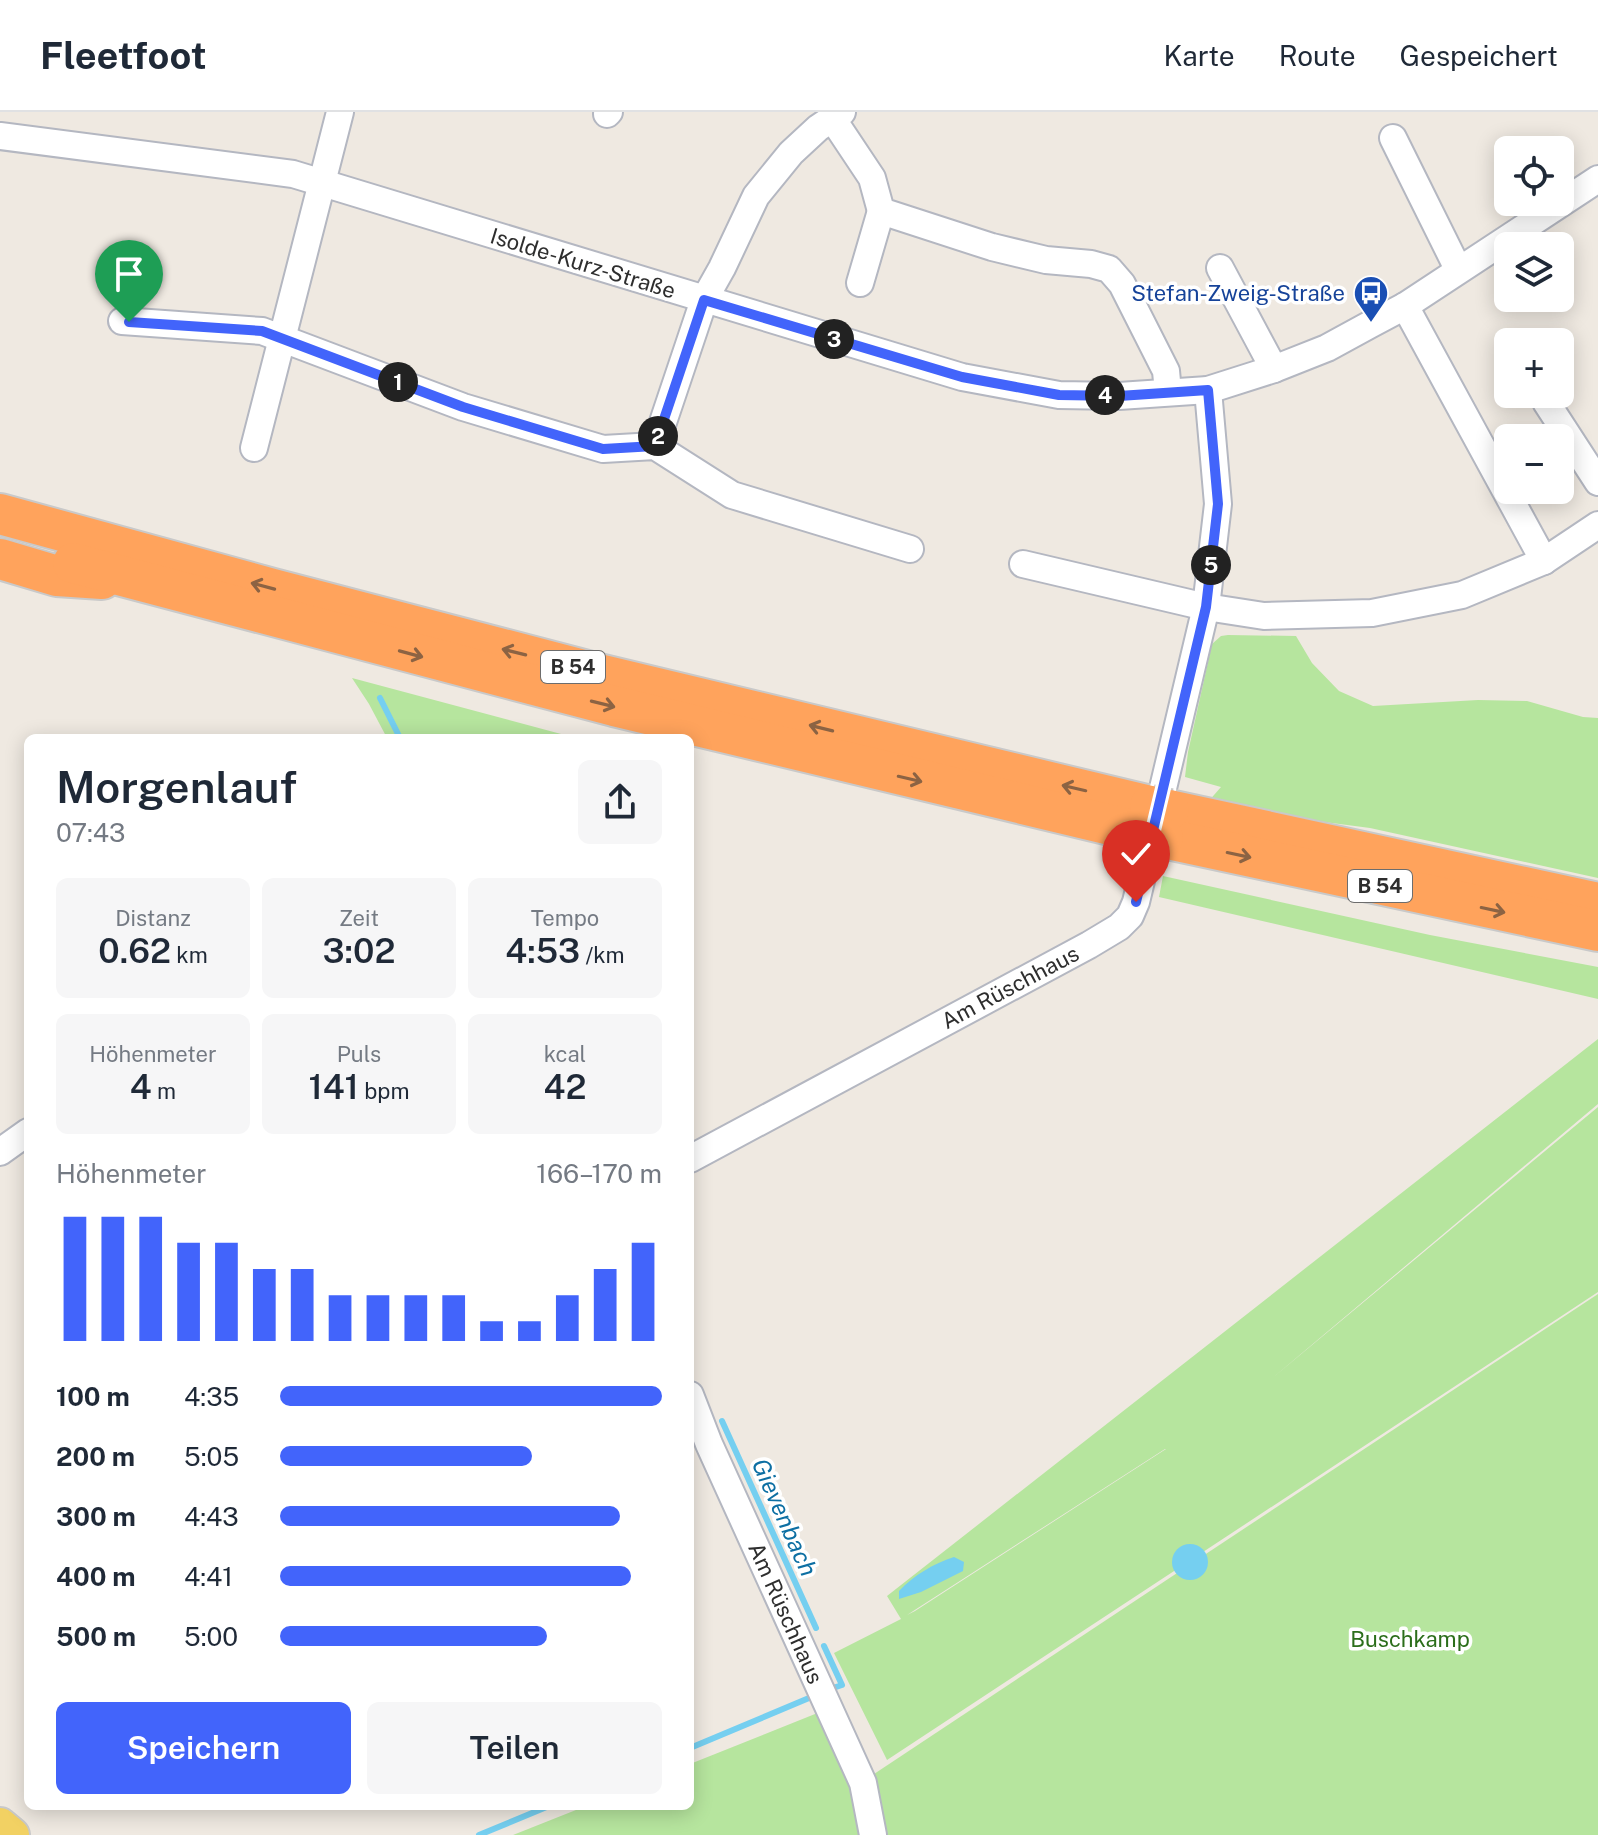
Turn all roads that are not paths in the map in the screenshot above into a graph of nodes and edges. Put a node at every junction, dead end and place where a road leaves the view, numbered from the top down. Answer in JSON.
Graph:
{"nodes":[{"id":1,"x":340,"y":112,"type":"edge"},
{"id":2,"x":837,"y":115,"type":"edge"},
{"id":3,"x":0,"y":136,"type":"edge"},
{"id":4,"x":1393,"y":138,"type":"dead end"},
{"id":5,"x":1598,"y":179,"type":"edge"},
{"id":6,"x":320,"y":182,"type":"junction"},
{"id":7,"x":881,"y":211,"type":"junction"},
{"id":8,"x":1220,"y":268,"type":"dead end"},
{"id":9,"x":1458,"y":269,"type":"junction"},
{"id":10,"x":860,"y":283,"type":"dead end"},
{"id":11,"x":704,"y":300,"type":"junction"},
{"id":12,"x":1405,"y":306,"type":"junction"},
{"id":13,"x":122,"y":321,"type":"dead end"},
{"id":14,"x":282,"y":338,"type":"junction"},
{"id":15,"x":1274,"y":369,"type":"junction"},
{"id":16,"x":1208,"y":390,"type":"junction"},
{"id":17,"x":1168,"y":392,"type":"junction"},
{"id":18,"x":1550,"y":408,"type":"edge"},
{"id":19,"x":655,"y":446,"type":"junction"},
{"id":20,"x":254,"y":448,"type":"dead end"},
{"id":21,"x":1598,"y":482,"type":"edge"},
{"id":22,"x":0,"y":514,"type":"edge"},
{"id":23,"x":1598,"y":525,"type":"edge"},
{"id":24,"x":0,"y":543,"type":"edge"},
{"id":25,"x":910,"y":549,"type":"dead end"},
{"id":26,"x":0,"y":559,"type":"edge"},
{"id":27,"x":1544,"y":561,"type":"junction"},
{"id":28,"x":1023,"y":564,"type":"dead end"},
{"id":29,"x":138,"y":581,"type":"junction"},
{"id":30,"x":1206,"y":607,"type":"junction"},
{"id":31,"x":1156,"y":822,"type":"junction"},
{"id":32,"x":1598,"y":903,"type":"edge"},
{"id":33,"x":1598,"y":931,"type":"edge"},
{"id":34,"x":24,"y":1135,"type":"edge"},
{"id":35,"x":0,"y":1152,"type":"edge"},
{"id":36,"x":694,"y":1157,"type":"edge"},
{"id":37,"x":694,"y":1405,"type":"edge"},
{"id":38,"x":0,"y":1825,"type":"edge"},
{"id":39,"x":12,"y":1835,"type":"edge"},
{"id":40,"x":873,"y":1835,"type":"edge"}],
"edges":[{"from":1,"to":6,"type":"street"},
{"from":2,"to":7,"type":"street"},
{"from":2,"to":11,"type":"street"},
{"from":3,"to":6,"type":"street","name":"Isolde-Kurz-Straße"},
{"from":4,"to":9,"type":"street"},
{"from":5,"to":9,"type":"street","name":"Isolde-Kurz-Straße"},
{"from":6,"to":11,"type":"street","name":"Isolde-Kurz-Straße"},
{"from":6,"to":14,"type":"street"},
{"from":7,"to":10,"type":"street"},
{"from":7,"to":17,"type":"street"},
{"from":8,"to":15,"type":"street"},
{"from":9,"to":12,"type":"street","name":"Isolde-Kurz-Straße"},
{"from":11,"to":17,"type":"street","name":"Isolde-Kurz-Straße"},
{"from":11,"to":19,"type":"street"},
{"from":12,"to":15,"type":"street","name":"Isolde-Kurz-Straße"},
{"from":12,"to":27,"type":"street"},
{"from":13,"to":14,"type":"street"},
{"from":14,"to":19,"type":"street"},
{"from":14,"to":20,"type":"street"},
{"from":15,"to":16,"type":"street","name":"Isolde-Kurz-Straße"},
{"from":16,"to":17,"type":"street","name":"Isolde-Kurz-Straße"},
{"from":16,"to":30,"type":"street","name":"Am Rüschhaus"},
{"from":18,"to":21,"type":"street"},
{"from":19,"to":25,"type":"street"},
{"from":31,"to":22,"type":"highway","number":"B 54","one_way":true},
{"from":23,"to":27,"type":"street"},
{"from":24,"to":29,"type":"highway","number":"B 54"},
{"from":26,"to":29,"type":"highway"},
{"from":27,"to":30,"type":"street"},
{"from":28,"to":30,"type":"street"},
{"from":29,"to":31,"type":"highway","number":"B 54","one_way":true},
{"from":30,"to":36,"type":"street","name":"Am Rüschhaus"},
{"from":31,"to":32,"type":"highway","number":"B 54"},
{"from":31,"to":33,"type":"highway","number":"B 54","one_way":true},
{"from":34,"to":35,"type":"street"},
{"from":37,"to":40,"type":"street","name":"Am Rüschhaus"},
{"from":38,"to":39,"type":"main road"}]}
